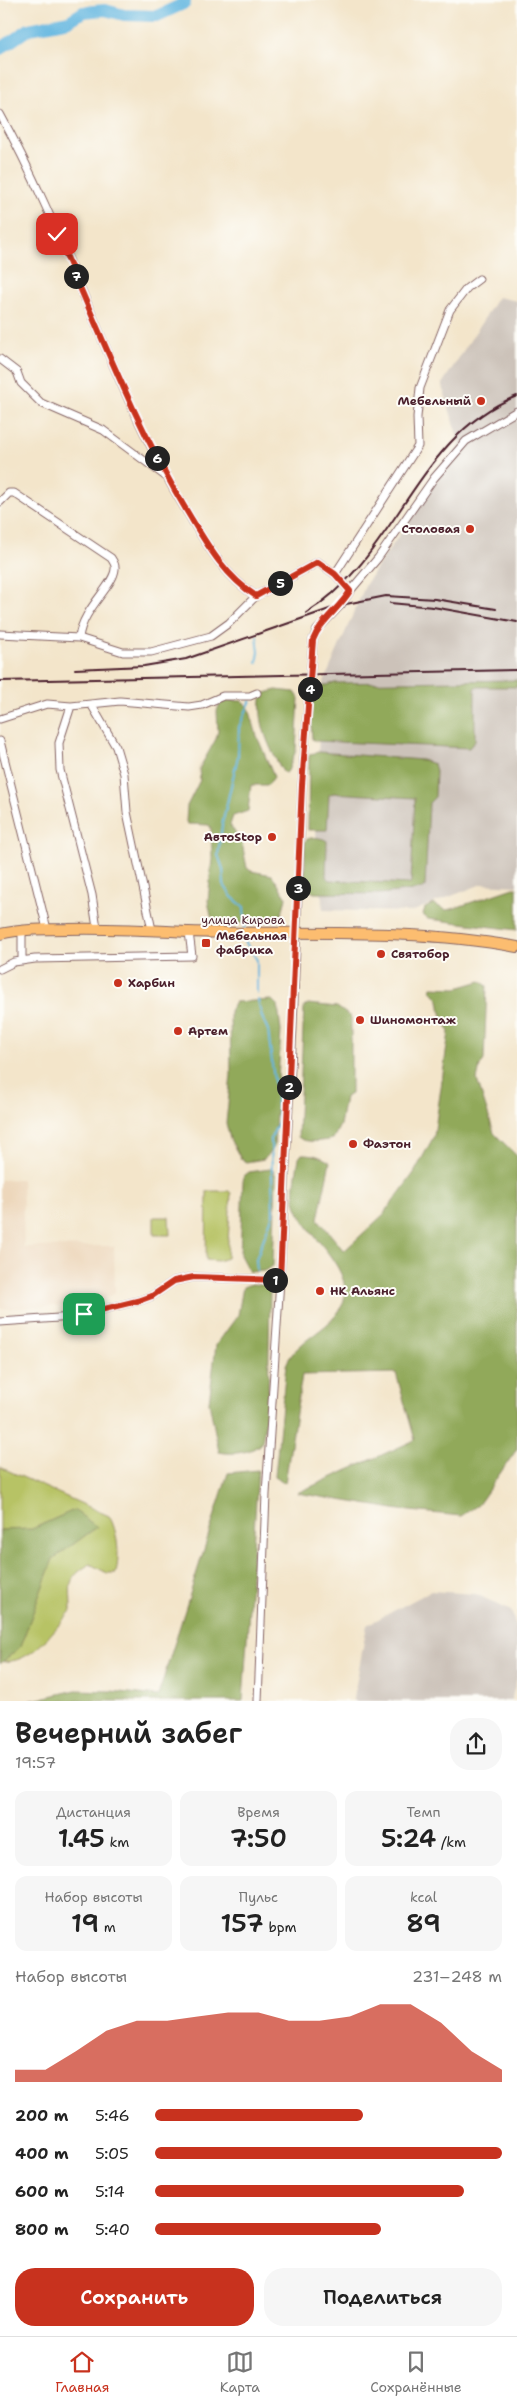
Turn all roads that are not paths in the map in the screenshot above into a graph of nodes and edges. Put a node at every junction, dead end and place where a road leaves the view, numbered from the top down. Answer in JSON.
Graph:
{"nodes":[{"id":1,"x":0,"y":114,"type":"edge"},
{"id":2,"x":479,"y":279,"type":"dead end"},
{"id":3,"x":0,"y":359,"type":"edge"},
{"id":4,"x":517,"y":411,"type":"edge"},
{"id":5,"x":166,"y":477,"type":"junction"},
{"id":6,"x":0,"y":502,"type":"edge"},
{"id":7,"x":335,"y":574,"type":"junction"},
{"id":8,"x":350,"y":591,"type":"junction"},
{"id":9,"x":256,"y":596,"type":"junction"},
{"id":10,"x":0,"y":634,"type":"edge"},
{"id":11,"x":78,"y":638,"type":"junction"},
{"id":12,"x":257,"y":693,"type":"dead end"},
{"id":13,"x":91,"y":704,"type":"junction"},
{"id":14,"x":71,"y":706,"type":"junction"},
{"id":15,"x":0,"y":719,"type":"edge"},
{"id":16,"x":0,"y":742,"type":"edge"},
{"id":17,"x":97,"y":928,"type":"junction"},
{"id":18,"x":47,"y":929,"type":"junction"},
{"id":19,"x":22,"y":930,"type":"junction"},
{"id":20,"x":152,"y":930,"type":"junction"},
{"id":21,"x":189,"y":932,"type":"junction"},
{"id":22,"x":295,"y":932,"type":"junction"},
{"id":23,"x":0,"y":934,"type":"edge"},
{"id":24,"x":516,"y":946,"type":"edge"},
{"id":25,"x":22,"y":960,"type":"junction"},
{"id":26,"x":0,"y":969,"type":"edge"},
{"id":27,"x":280,"y":1280,"type":"junction"},
{"id":28,"x":0,"y":1322,"type":"edge"},
{"id":29,"x":258,"y":1701,"type":"edge"}],
"edges":[{"from":1,"to":5,"type":"street"},
{"from":2,"to":7,"type":"street"},
{"from":3,"to":5,"type":"street"},
{"from":4,"to":8,"type":"street"},
{"from":5,"to":9,"type":"street"},
{"from":6,"to":11,"type":"street"},
{"from":7,"to":8,"type":"street"},
{"from":7,"to":9,"type":"street"},
{"from":8,"to":22,"type":"street"},
{"from":9,"to":11,"type":"street"},
{"from":10,"to":11,"type":"street"},
{"from":12,"to":13,"type":"street"},
{"from":13,"to":14,"type":"street"},
{"from":13,"to":20,"type":"street"},
{"from":14,"to":15,"type":"street"},
{"from":14,"to":17,"type":"street"},
{"from":16,"to":18,"type":"street"},
{"from":17,"to":18,"type":"main road","name":"улица Кирова"},
{"from":17,"to":20,"type":"main road","name":"улица Кирова"},
{"from":18,"to":19,"type":"main road","name":"улица Кирова"},
{"from":19,"to":23,"type":"main road","name":"улица Кирова"},
{"from":19,"to":25,"type":"street"},
{"from":20,"to":21,"type":"main road","name":"улица Кирова"},
{"from":21,"to":22,"type":"main road","name":"улица Кирова"},
{"from":21,"to":25,"type":"street"},
{"from":22,"to":24,"type":"main road","name":"улица Кирова"},
{"from":22,"to":27,"type":"street"},
{"from":25,"to":26,"type":"street"},
{"from":27,"to":28,"type":"street"},
{"from":27,"to":29,"type":"street"}]}
